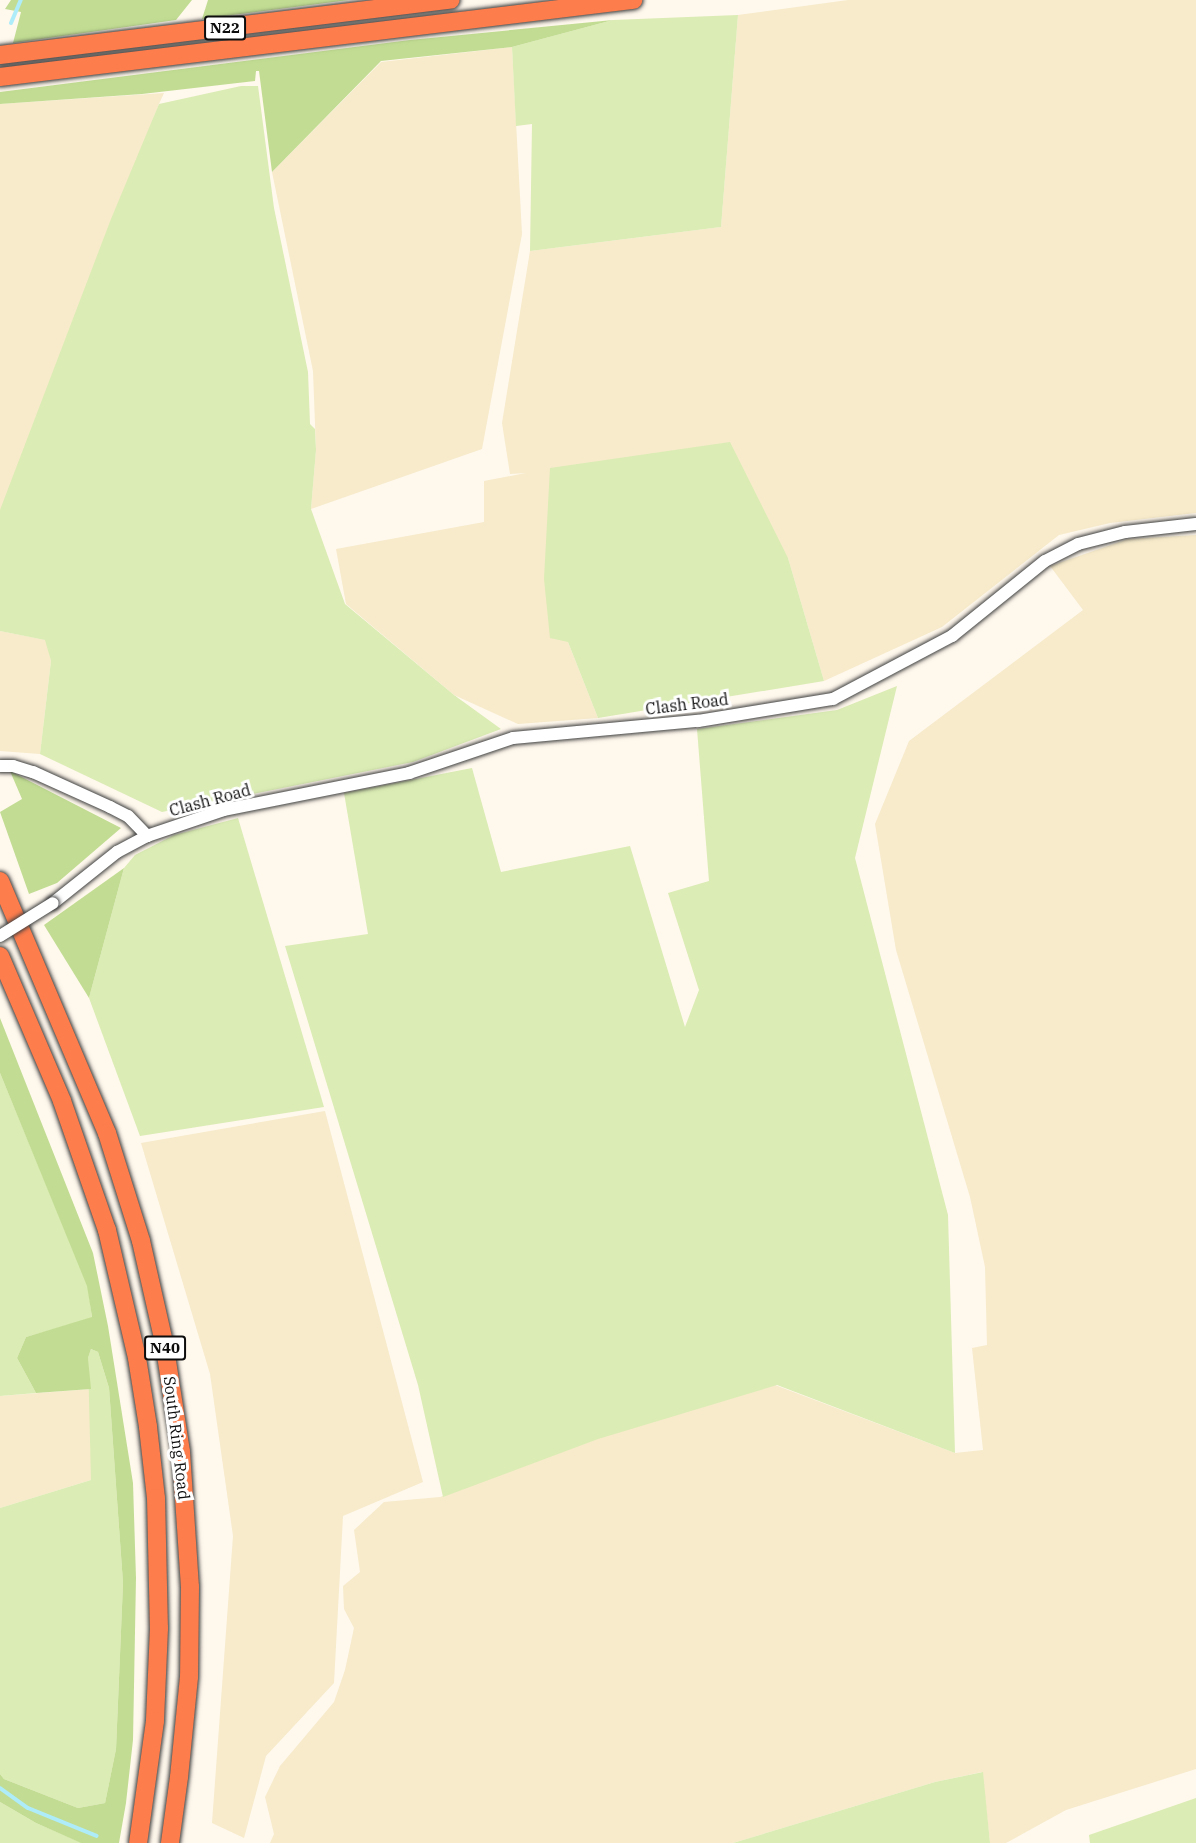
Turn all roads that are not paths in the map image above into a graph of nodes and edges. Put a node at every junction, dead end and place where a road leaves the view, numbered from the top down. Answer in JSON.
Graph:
{"nodes":[{"id":1,"x":451,"y":0,"type":"edge"},
{"id":2,"x":633,"y":0,"type":"edge"},
{"id":3,"x":0,"y":55,"type":"edge"},
{"id":4,"x":0,"y":77,"type":"edge"},
{"id":5,"x":1196,"y":524,"type":"edge"},
{"id":6,"x":0,"y":766,"type":"edge"},
{"id":7,"x":147,"y":836,"type":"junction"},
{"id":8,"x":0,"y":881,"type":"edge"},
{"id":9,"x":0,"y":936,"type":"edge"},
{"id":10,"x":0,"y":956,"type":"edge"},
{"id":11,"x":138,"y":1843,"type":"edge"},
{"id":12,"x":170,"y":1843,"type":"edge"}],
"edges":[{"from":1,"to":3,"type":"highway","number":"N22"},
{"from":2,"to":4,"type":"highway","number":"N22"},
{"from":5,"to":7,"type":"street","name":"Clash Road"},
{"from":6,"to":7,"type":"street"},
{"from":7,"to":9,"type":"street","name":"Clash Road","bridge":true},
{"from":8,"to":12,"type":"highway","name":"South Ring Road","number":"N40"},
{"from":10,"to":11,"type":"highway","name":"South Ring Road","number":"N40"}]}
